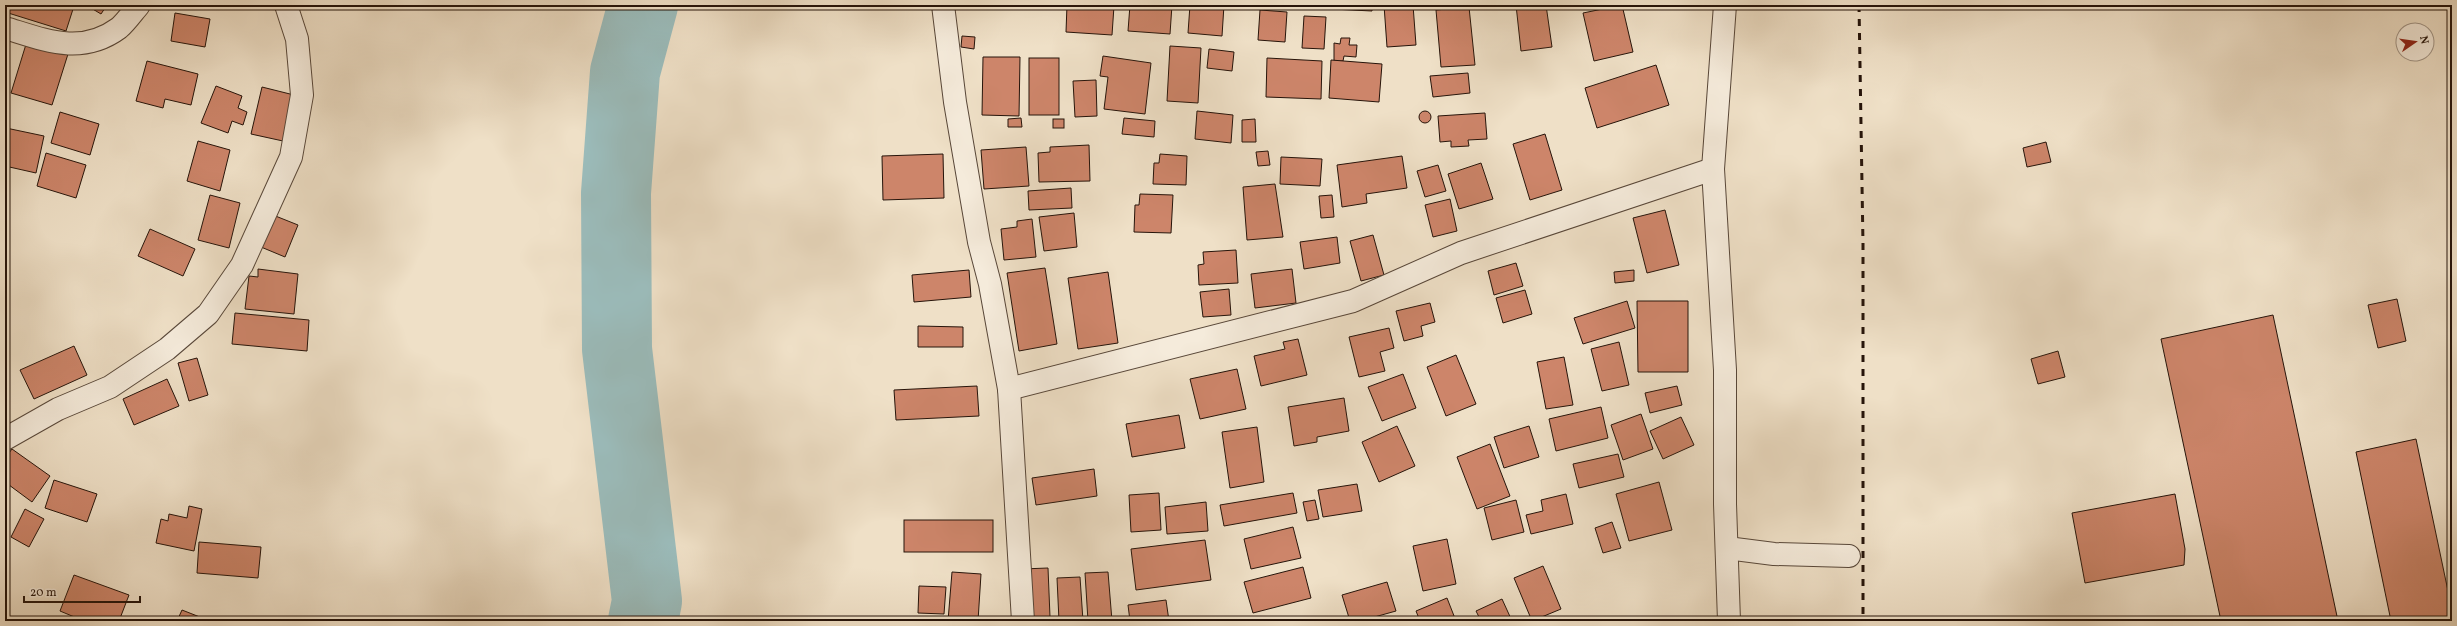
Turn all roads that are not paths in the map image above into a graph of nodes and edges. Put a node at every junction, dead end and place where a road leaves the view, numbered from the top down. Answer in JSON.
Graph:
{"nodes":[{"id":1,"x":139,"y":5,"type":"edge"},
{"id":2,"x":286,"y":5,"type":"edge"},
{"id":3,"x":943,"y":5,"type":"edge"},
{"id":4,"x":1725,"y":5,"type":"edge"},
{"id":5,"x":5,"y":28,"type":"edge"},
{"id":6,"x":1713,"y":169,"type":"junction"},
{"id":7,"x":1009,"y":389,"type":"junction"},
{"id":8,"x":5,"y":439,"type":"edge"},
{"id":9,"x":1728,"y":548,"type":"junction"},
{"id":10,"x":1849,"y":556,"type":"dead end"},
{"id":11,"x":1023,"y":621,"type":"edge"},
{"id":12,"x":1729,"y":621,"type":"edge"}],
"edges":[{"from":1,"to":5,"type":"street"},
{"from":2,"to":8,"type":"street"},
{"from":3,"to":7,"type":"street"},
{"from":4,"to":6,"type":"street"},
{"from":6,"to":7,"type":"street"},
{"from":6,"to":9,"type":"street"},
{"from":7,"to":11,"type":"street"},
{"from":9,"to":10,"type":"street"},
{"from":9,"to":12,"type":"street"}]}
